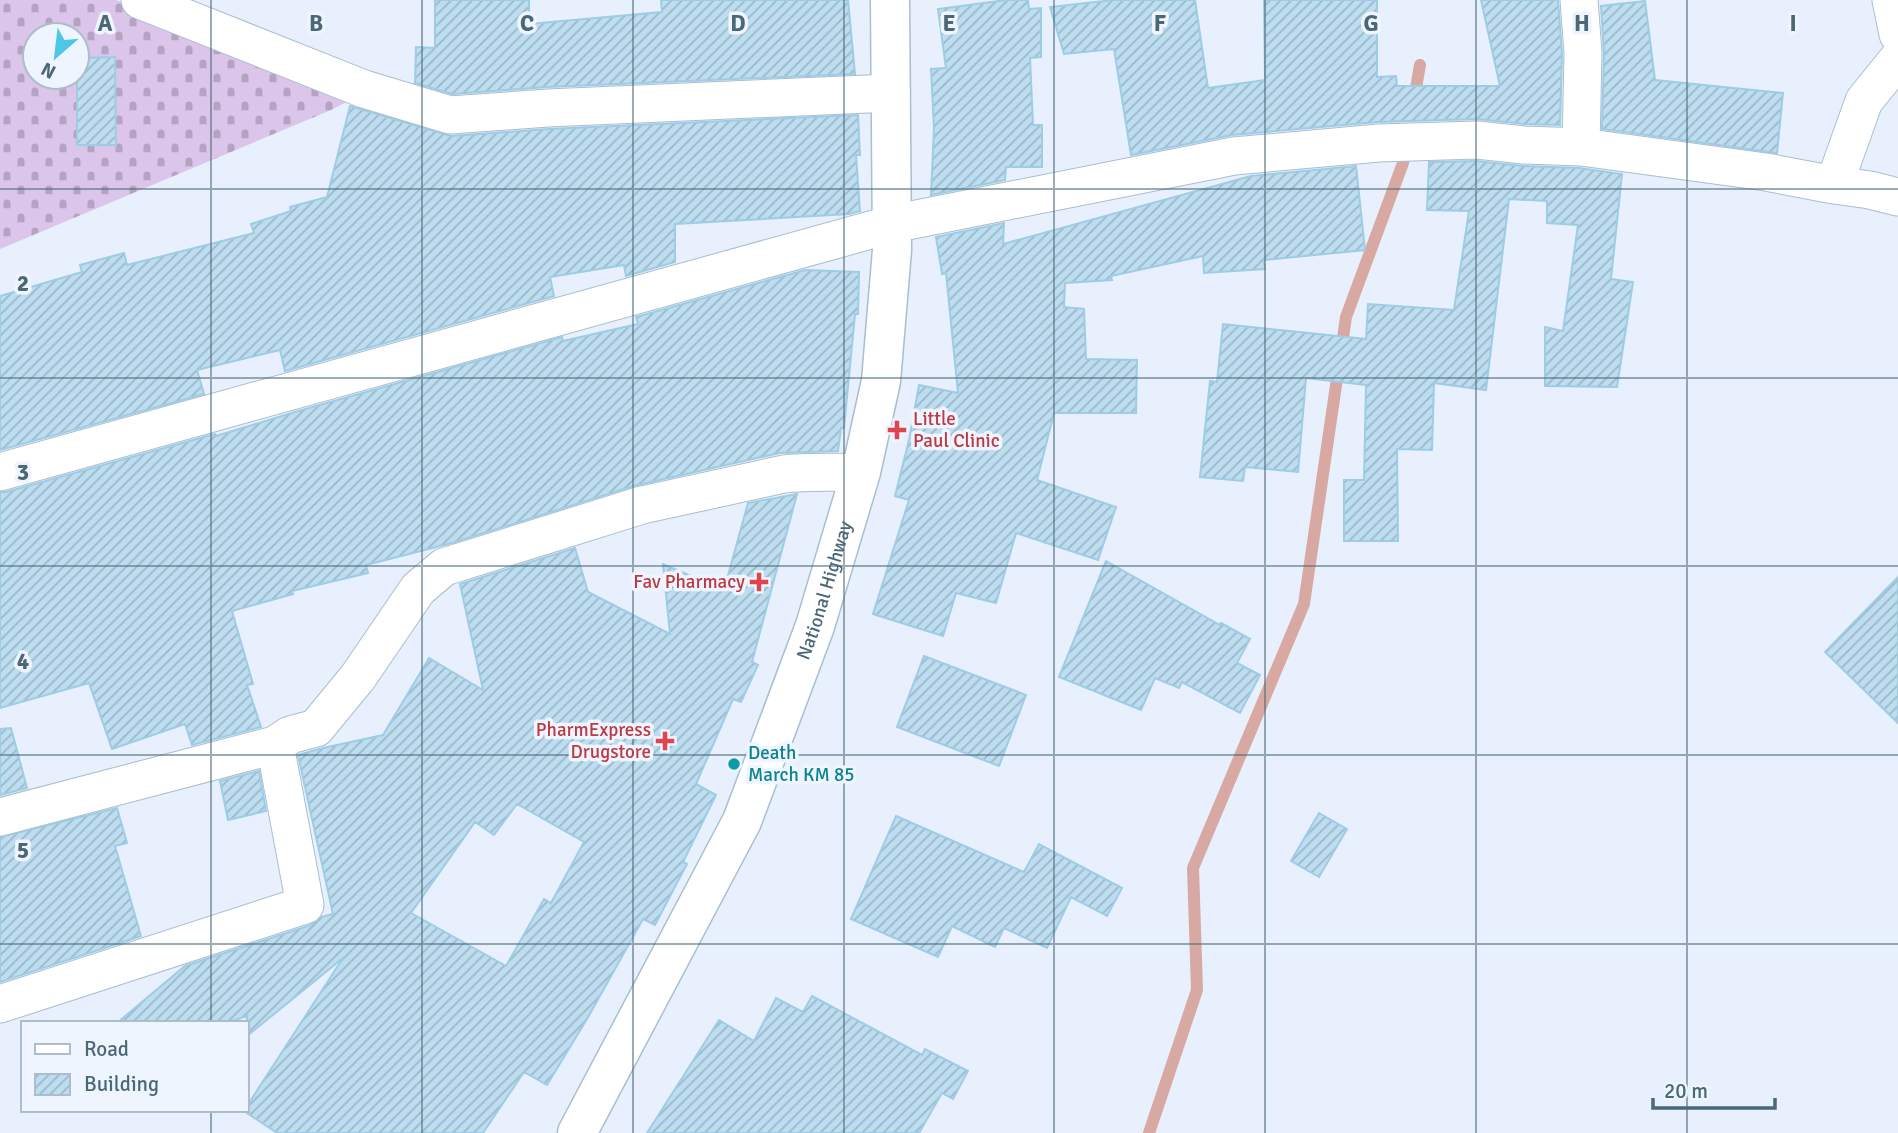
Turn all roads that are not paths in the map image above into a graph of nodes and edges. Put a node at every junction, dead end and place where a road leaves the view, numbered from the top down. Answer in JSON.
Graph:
{"nodes":[{"id":1,"x":140,"y":0,"type":"edge"},
{"id":2,"x":890,"y":0,"type":"edge"},
{"id":3,"x":1578,"y":0,"type":"edge"},
{"id":4,"x":1891,"y":0,"type":"edge"},
{"id":5,"x":1898,"y":34,"type":"edge"},
{"id":6,"x":1898,"y":59,"type":"edge"},
{"id":7,"x":891,"y":93,"type":"junction"},
{"id":8,"x":1581,"y":147,"type":"junction"},
{"id":9,"x":1834,"y":185,"type":"junction"},
{"id":10,"x":1898,"y":197,"type":"edge"},
{"id":11,"x":892,"y":224,"type":"junction"},
{"id":12,"x":0,"y":472,"type":"edge"},
{"id":13,"x":861,"y":472,"type":"junction"},
{"id":14,"x":275,"y":745,"type":"junction"},
{"id":15,"x":0,"y":817,"type":"edge"},
{"id":16,"x":0,"y":1004,"type":"edge"},
{"id":17,"x":577,"y":1133,"type":"edge"}],
"edges":[{"from":1,"to":7,"type":"street"},
{"from":2,"to":7,"type":"main road","name":"National Highway"},
{"from":3,"to":8,"type":"street"},
{"from":4,"to":5,"type":"street"},
{"from":6,"to":9,"type":"street"},
{"from":7,"to":11,"type":"main road","name":"National Highway"},
{"from":8,"to":9,"type":"street"},
{"from":8,"to":11,"type":"street"},
{"from":9,"to":10,"type":"street"},
{"from":11,"to":12,"type":"street"},
{"from":11,"to":13,"type":"main road","name":"National Highway"},
{"from":13,"to":14,"type":"street"},
{"from":13,"to":17,"type":"main road","name":"National Highway"},
{"from":14,"to":15,"type":"street"},
{"from":14,"to":16,"type":"street"}]}
